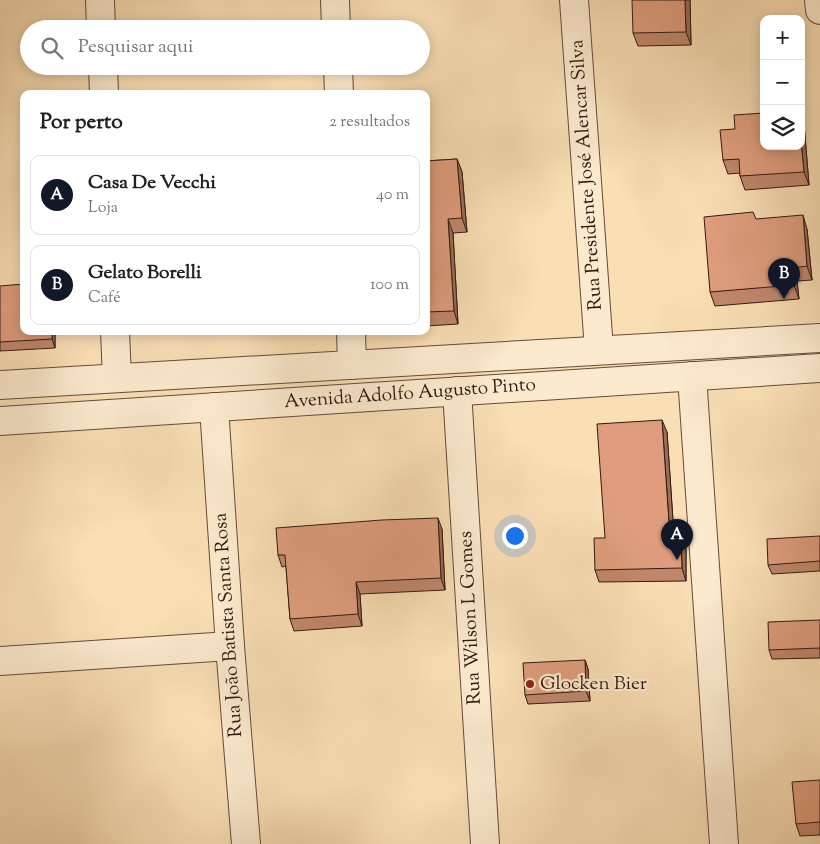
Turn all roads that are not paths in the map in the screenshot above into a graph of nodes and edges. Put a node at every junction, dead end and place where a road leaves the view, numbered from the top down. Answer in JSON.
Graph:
{"nodes":[{"id":1,"x":100,"y":0,"type":"edge"},
{"id":2,"x":334,"y":0,"type":"edge"},
{"id":3,"x":574,"y":0,"type":"edge"},
{"id":4,"x":819,"y":0,"type":"edge"},
{"id":5,"x":820,"y":10,"type":"edge"},
{"id":6,"x":101,"y":20,"type":"edge"},
{"id":7,"x":335,"y":20,"type":"edge"},
{"id":8,"x":103,"y":75,"type":"edge"},
{"id":9,"x":338,"y":75,"type":"edge"},
{"id":10,"x":104,"y":90,"type":"edge"},
{"id":11,"x":339,"y":90,"type":"edge"},
{"id":12,"x":115,"y":335,"type":"edge"},
{"id":13,"x":351,"y":335,"type":"edge"},
{"id":14,"x":820,"y":338,"type":"edge"},
{"id":15,"x":599,"y":350,"type":"junction"},
{"id":16,"x":352,"y":365,"type":"junction"},
{"id":17,"x":820,"y":368,"type":"edge"},
{"id":18,"x":692,"y":376,"type":"junction"},
{"id":19,"x":117,"y":378,"type":"junction"},
{"id":20,"x":0,"y":385,"type":"edge"},
{"id":21,"x":457,"y":391,"type":"junction"},
{"id":22,"x":214,"y":407,"type":"junction"},
{"id":23,"x":0,"y":421,"type":"edge"},
{"id":24,"x":230,"y":646,"type":"junction"},
{"id":25,"x":0,"y":661,"type":"edge"},
{"id":26,"x":246,"y":844,"type":"edge"},
{"id":27,"x":485,"y":844,"type":"edge"},
{"id":28,"x":724,"y":844,"type":"edge"}],
"edges":[{"from":1,"to":6,"type":"street"},
{"from":2,"to":7,"type":"street"},
{"from":3,"to":15,"type":"street","name":"Rua Presidente José Alencar Silva"},
{"from":4,"to":5,"type":"street"},
{"from":8,"to":10,"type":"street"},
{"from":9,"to":11,"type":"street"},
{"from":12,"to":19,"type":"street"},
{"from":13,"to":16,"type":"street"},
{"from":14,"to":15,"type":"street","name":"Avenida Adolfo Augusto Pinto"},
{"from":15,"to":16,"type":"street","name":"Avenida Adolfo Augusto Pinto"},
{"from":16,"to":19,"type":"street","name":"Avenida Adolfo Augusto Pinto"},
{"from":17,"to":18,"type":"street","name":"Avenida Adolfo Augusto Pinto"},
{"from":18,"to":21,"type":"street","name":"Avenida Adolfo Augusto Pinto"},
{"from":18,"to":28,"type":"street"},
{"from":19,"to":20,"type":"street","name":"Avenida Adolfo Augusto Pinto"},
{"from":21,"to":22,"type":"street","name":"Avenida Adolfo Augusto Pinto"},
{"from":21,"to":27,"type":"street","name":"Rua Wilson L Gomes"},
{"from":22,"to":23,"type":"street","name":"Avenida Adolfo Augusto Pinto"},
{"from":22,"to":24,"type":"street","name":"Rua João Batista Santa Rosa"},
{"from":24,"to":25,"type":"street"},
{"from":24,"to":26,"type":"street","name":"Rua João Batista Santa Rosa"}]}
